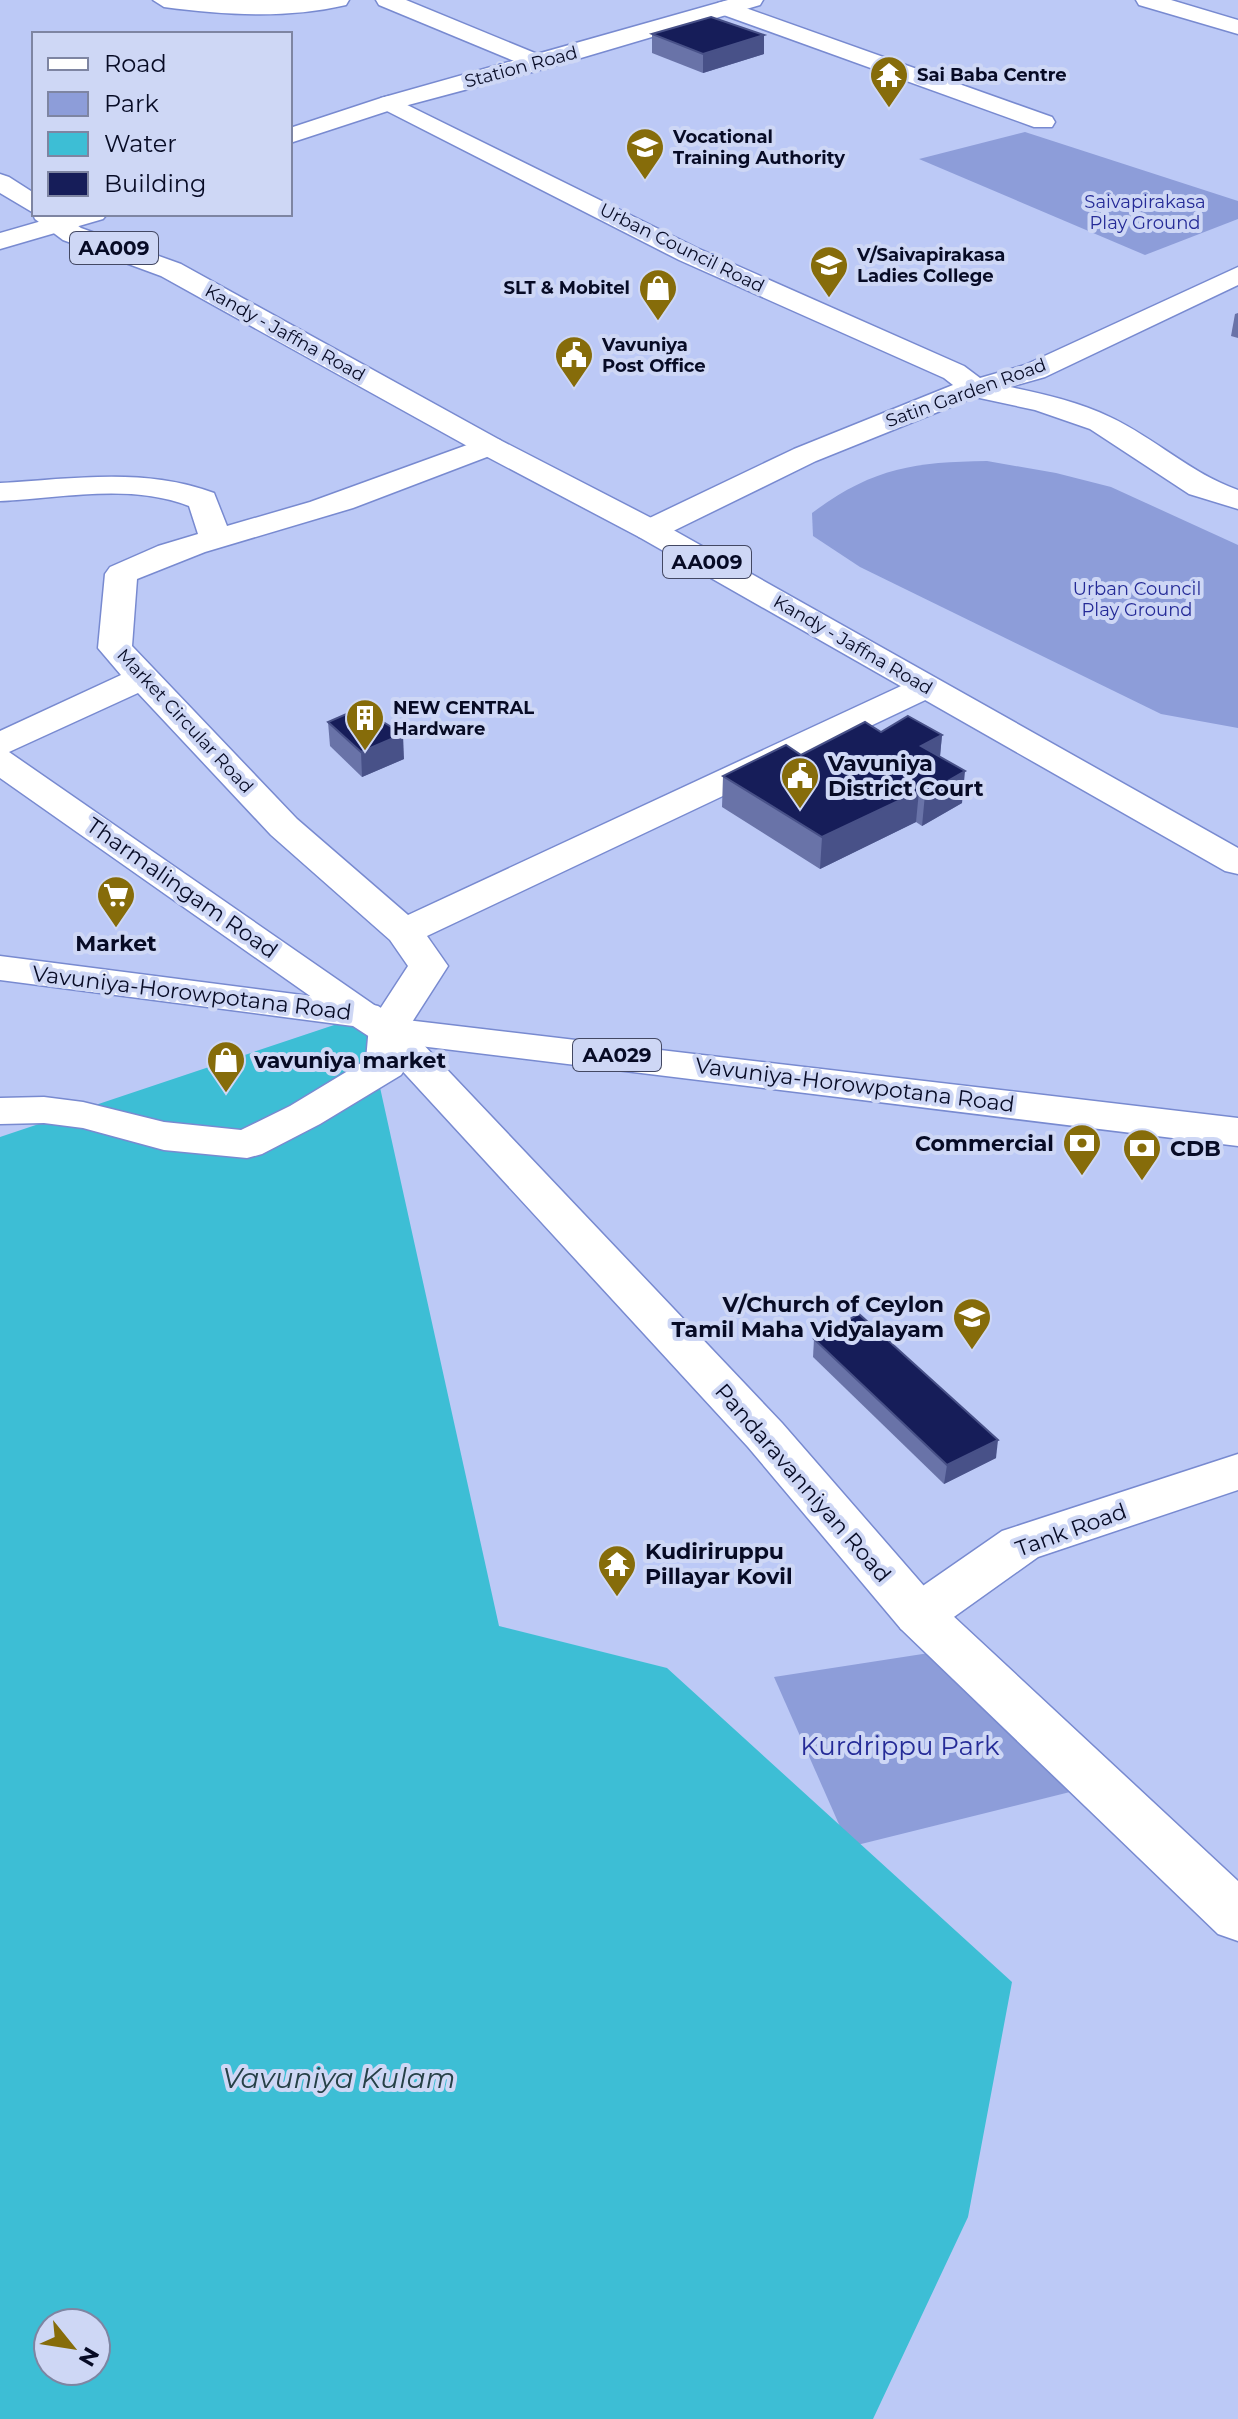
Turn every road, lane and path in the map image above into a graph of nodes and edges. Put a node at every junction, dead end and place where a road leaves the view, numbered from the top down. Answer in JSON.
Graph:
{"nodes":[{"id":1,"x":164,"y":0,"type":"edge"},
{"id":2,"x":338,"y":0,"type":"edge"},
{"id":3,"x":387,"y":0,"type":"edge"},
{"id":4,"x":752,"y":0,"type":"edge"},
{"id":5,"x":1147,"y":0,"type":"edge"},
{"id":6,"x":726,"y":8,"type":"junction"},
{"id":7,"x":1238,"y":27,"type":"edge"},
{"id":8,"x":539,"y":63,"type":"junction"},
{"id":9,"x":389,"y":103,"type":"junction"},
{"id":10,"x":1043,"y":122,"type":"dead end"},
{"id":11,"x":292,"y":135,"type":"edge"},
{"id":12,"x":0,"y":165,"type":"edge"},
{"id":13,"x":0,"y":182,"type":"edge"},
{"id":14,"x":32,"y":183,"type":"edge"},
{"id":15,"x":32,"y":204,"type":"edge"},
{"id":16,"x":79,"y":216,"type":"edge"},
{"id":17,"x":104,"y":216,"type":"edge"},
{"id":18,"x":50,"y":220,"type":"edge"},
{"id":19,"x":0,"y":241,"type":"edge"},
{"id":20,"x":171,"y":270,"type":"junction"},
{"id":21,"x":1238,"y":275,"type":"edge"},
{"id":22,"x":976,"y":389,"type":"junction"},
{"id":23,"x":489,"y":446,"type":"junction"},
{"id":24,"x":0,"y":492,"type":"edge"},
{"id":25,"x":1238,"y":500,"type":"edge"},
{"id":26,"x":650,"y":530,"type":"junction"},
{"id":27,"x":216,"y":539,"type":"junction"},
{"id":28,"x":144,"y":677,"type":"junction"},
{"id":29,"x":926,"y":687,"type":"junction"},
{"id":30,"x":0,"y":744,"type":"edge"},
{"id":31,"x":0,"y":761,"type":"edge"},
{"id":32,"x":1238,"y":863,"type":"edge"},
{"id":33,"x":404,"y":932,"type":"junction"},
{"id":34,"x":0,"y":968,"type":"edge"},
{"id":35,"x":375,"y":1022,"type":"junction"},
{"id":36,"x":0,"y":1111,"type":"edge"},
{"id":37,"x":1238,"y":1132,"type":"edge"},
{"id":38,"x":1238,"y":1472,"type":"edge"},
{"id":39,"x":919,"y":1615,"type":"junction"},
{"id":40,"x":1238,"y":1917,"type":"edge"}],
"edges":[{"from":1,"to":2,"type":"main road"},
{"from":3,"to":8,"type":"main road"},
{"from":4,"to":6,"type":"main road","name":"Station Road"},
{"from":5,"to":7,"type":"main road"},
{"from":6,"to":8,"type":"main road","name":"Station Road"},
{"from":6,"to":10,"type":"main road"},
{"from":8,"to":9,"type":"main road","name":"Station Road"},
{"from":9,"to":11,"type":"main road","name":"Station Road"},
{"from":9,"to":22,"type":"main road","name":"Urban Council Road"},
{"from":12,"to":14,"type":"main road"},
{"from":13,"to":15,"type":"main road"},
{"from":16,"to":18,"type":"main road"},
{"from":17,"to":20,"type":"main road","name":"Kandy - Jaffna Road","number":"AA009"},
{"from":18,"to":19,"type":"main road"},
{"from":18,"to":20,"type":"main road","name":"Kandy - Jaffna Road","number":"AA009"},
{"from":20,"to":23,"type":"main road","name":"Kandy - Jaffna Road","number":"AA009"},
{"from":21,"to":22,"type":"main road","name":"Satin Garden Road"},
{"from":22,"to":25,"type":"main road"},
{"from":22,"to":26,"type":"main road","name":"Satin Garden Road"},
{"from":23,"to":26,"type":"main road","name":"Kandy - Jaffna Road","number":"AA009"},
{"from":23,"to":27,"type":"main road","name":"Market Circular Road"},
{"from":24,"to":27,"type":"main road"},
{"from":26,"to":29,"type":"main road","name":"Kandy - Jaffna Road","number":"AA009"},
{"from":27,"to":28,"type":"main road","name":"Market Circular Road"},
{"from":28,"to":30,"type":"main road"},
{"from":28,"to":33,"type":"main road","name":"Market Circular Road"},
{"from":29,"to":32,"type":"main road","name":"Kandy - Jaffna Road","number":"AA009"},
{"from":29,"to":33,"type":"main road"},
{"from":31,"to":35,"type":"main road","name":"Tharmalingam Road"},
{"from":33,"to":35,"type":"main road","name":"Market Circular Road"},
{"from":34,"to":35,"type":"main road","name":"Vavuniya-Horowpotana Road","number":"AA029"},
{"from":35,"to":36,"type":"main road"},
{"from":35,"to":37,"type":"main road","name":"Vavuniya-Horowpotana Road","number":"AA029"},
{"from":35,"to":39,"type":"main road","name":"Pandaravanniyan Road"},
{"from":38,"to":39,"type":"main road","name":"Tank Road"},
{"from":39,"to":40,"type":"main road","name":"Pandaravanniyan Road"}]}
